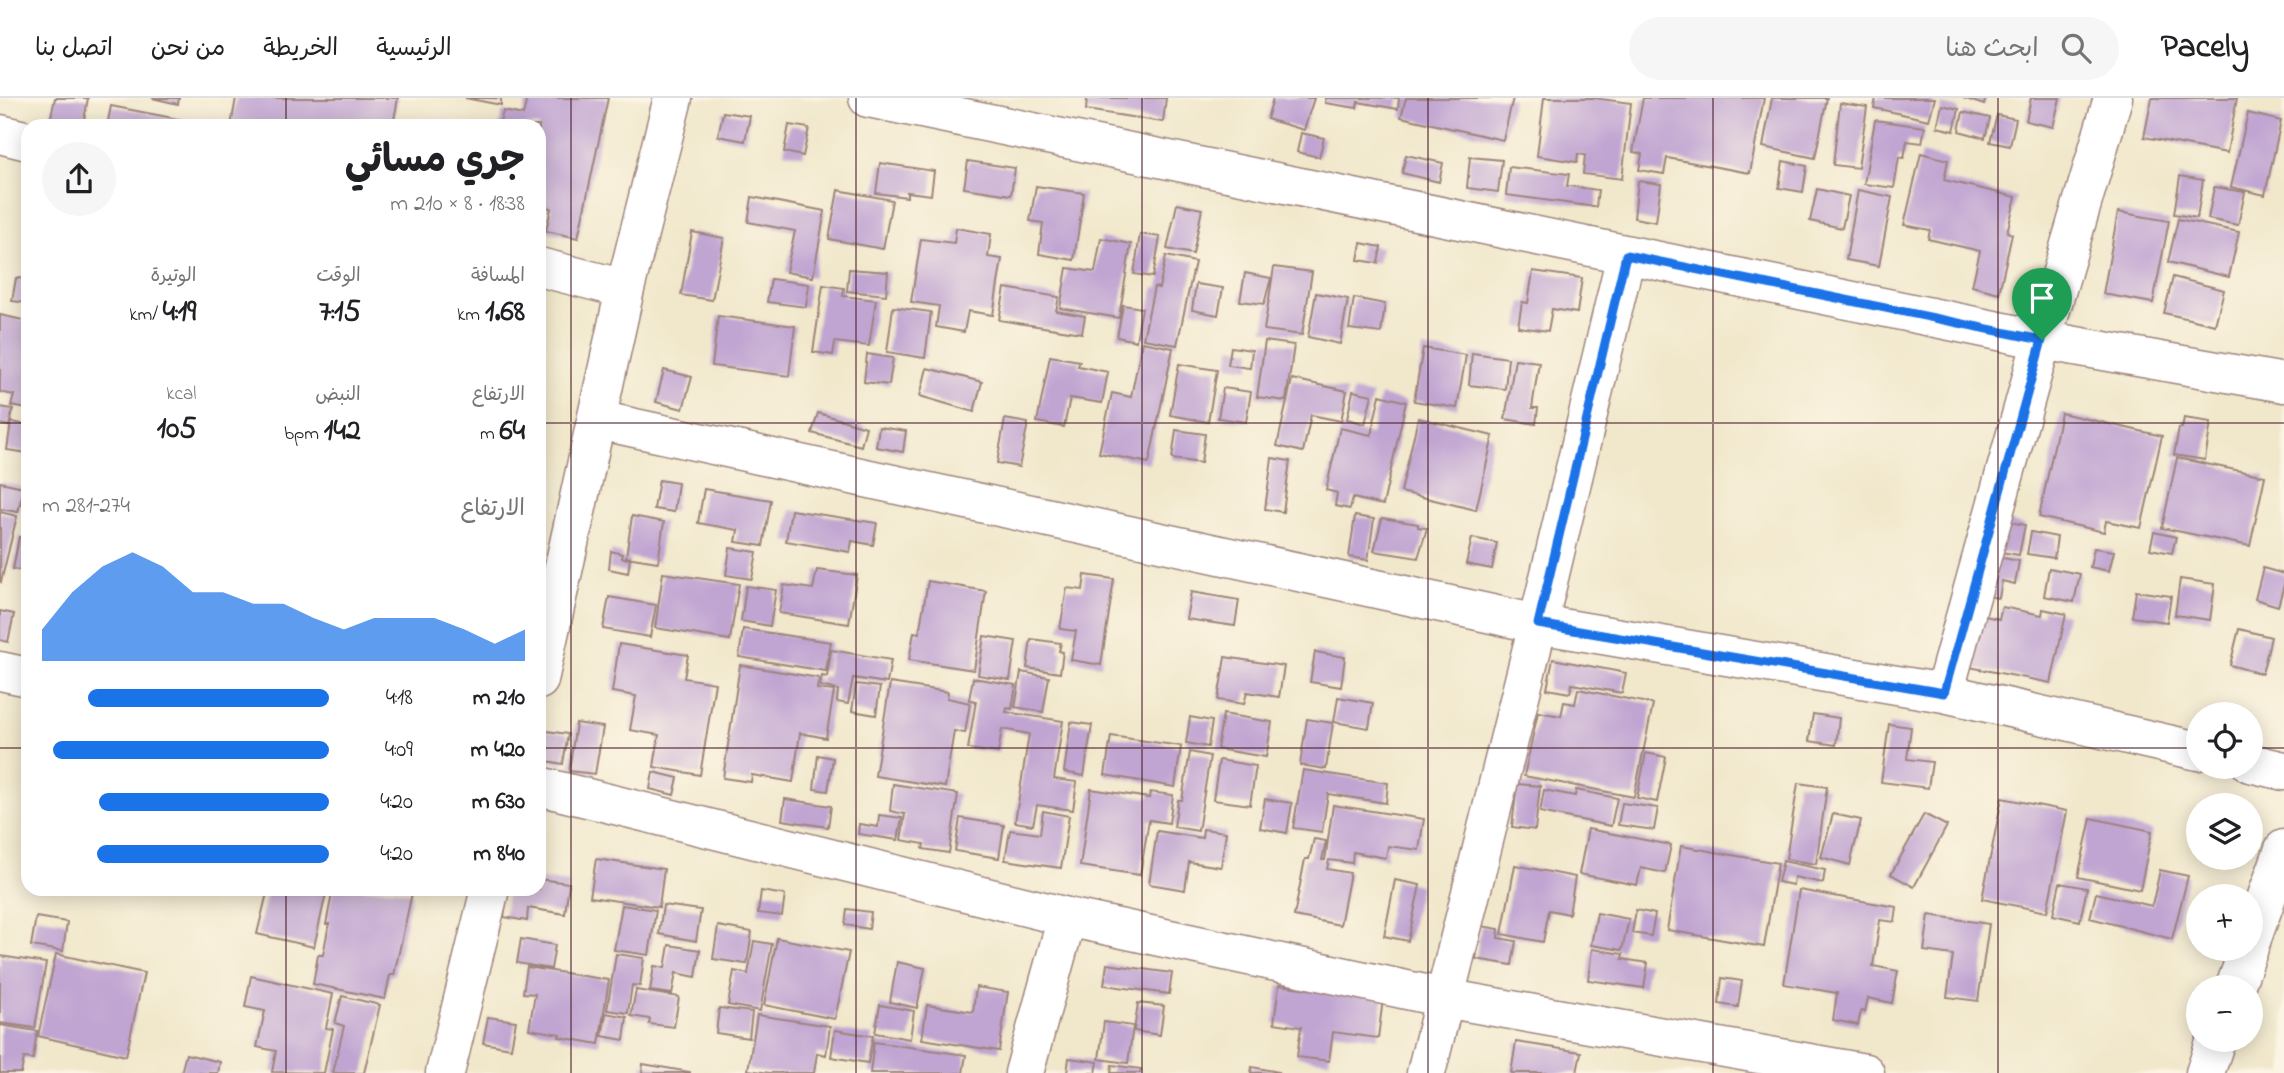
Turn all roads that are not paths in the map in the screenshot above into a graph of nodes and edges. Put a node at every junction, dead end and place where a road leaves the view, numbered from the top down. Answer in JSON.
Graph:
{"nodes":[{"id":1,"x":673,"y":98,"type":"edge"},
{"id":2,"x":868,"y":98,"type":"edge"},
{"id":3,"x":2113,"y":98,"type":"edge"},
{"id":4,"x":0,"y":134,"type":"edge"},
{"id":5,"x":21,"y":139,"type":"edge"},
{"id":6,"x":1626,"y":255,"type":"junction"},
{"id":7,"x":546,"y":269,"type":"edge"},
{"id":8,"x":625,"y":289,"type":"junction"},
{"id":9,"x":2042,"y":340,"type":"junction"},
{"id":10,"x":2284,"y":383,"type":"edge"},
{"id":11,"x":598,"y":420,"type":"junction"},
{"id":12,"x":1538,"y":624,"type":"junction"},
{"id":13,"x":546,"y":649,"type":"edge"},
{"id":14,"x":0,"y":671,"type":"edge"},
{"id":15,"x":21,"y":676,"type":"edge"},
{"id":16,"x":1944,"y":693,"type":"junction"},
{"id":17,"x":2186,"y":748,"type":"edge"},
{"id":18,"x":2263,"y":766,"type":"edge"},
{"id":19,"x":2284,"y":771,"type":"edge"},
{"id":20,"x":546,"y":788,"type":"edge"},
{"id":21,"x":2284,"y":849,"type":"edge"},
{"id":22,"x":488,"y":896,"type":"edge"},
{"id":23,"x":2263,"y":909,"type":"edge"},
{"id":24,"x":1067,"y":917,"type":"junction"},
{"id":25,"x":1444,"y":999,"type":"junction"},
{"id":26,"x":2212,"y":1052,"type":"edge"},
{"id":27,"x":445,"y":1073,"type":"edge"},
{"id":28,"x":1024,"y":1073,"type":"edge"},
{"id":29,"x":1426,"y":1073,"type":"edge"},
{"id":30,"x":1865,"y":1073,"type":"edge"},
{"id":31,"x":2204,"y":1073,"type":"edge"}],
"edges":[{"from":1,"to":8,"type":"street"},
{"from":2,"to":6,"type":"street"},
{"from":3,"to":9,"type":"street"},
{"from":4,"to":5,"type":"street"},
{"from":6,"to":9,"type":"street"},
{"from":6,"to":12,"type":"street"},
{"from":7,"to":8,"type":"street"},
{"from":8,"to":11,"type":"street"},
{"from":9,"to":10,"type":"street"},
{"from":9,"to":16,"type":"street"},
{"from":11,"to":12,"type":"street"},
{"from":11,"to":13,"type":"street"},
{"from":12,"to":16,"type":"street"},
{"from":12,"to":25,"type":"street"},
{"from":14,"to":15,"type":"street"},
{"from":16,"to":17,"type":"street"},
{"from":18,"to":19,"type":"street"},
{"from":20,"to":24,"type":"street"},
{"from":21,"to":23,"type":"street"},
{"from":22,"to":27,"type":"street"},
{"from":24,"to":25,"type":"street"},
{"from":24,"to":28,"type":"street"},
{"from":25,"to":29,"type":"street"},
{"from":25,"to":30,"type":"street"},
{"from":26,"to":31,"type":"street"}]}
